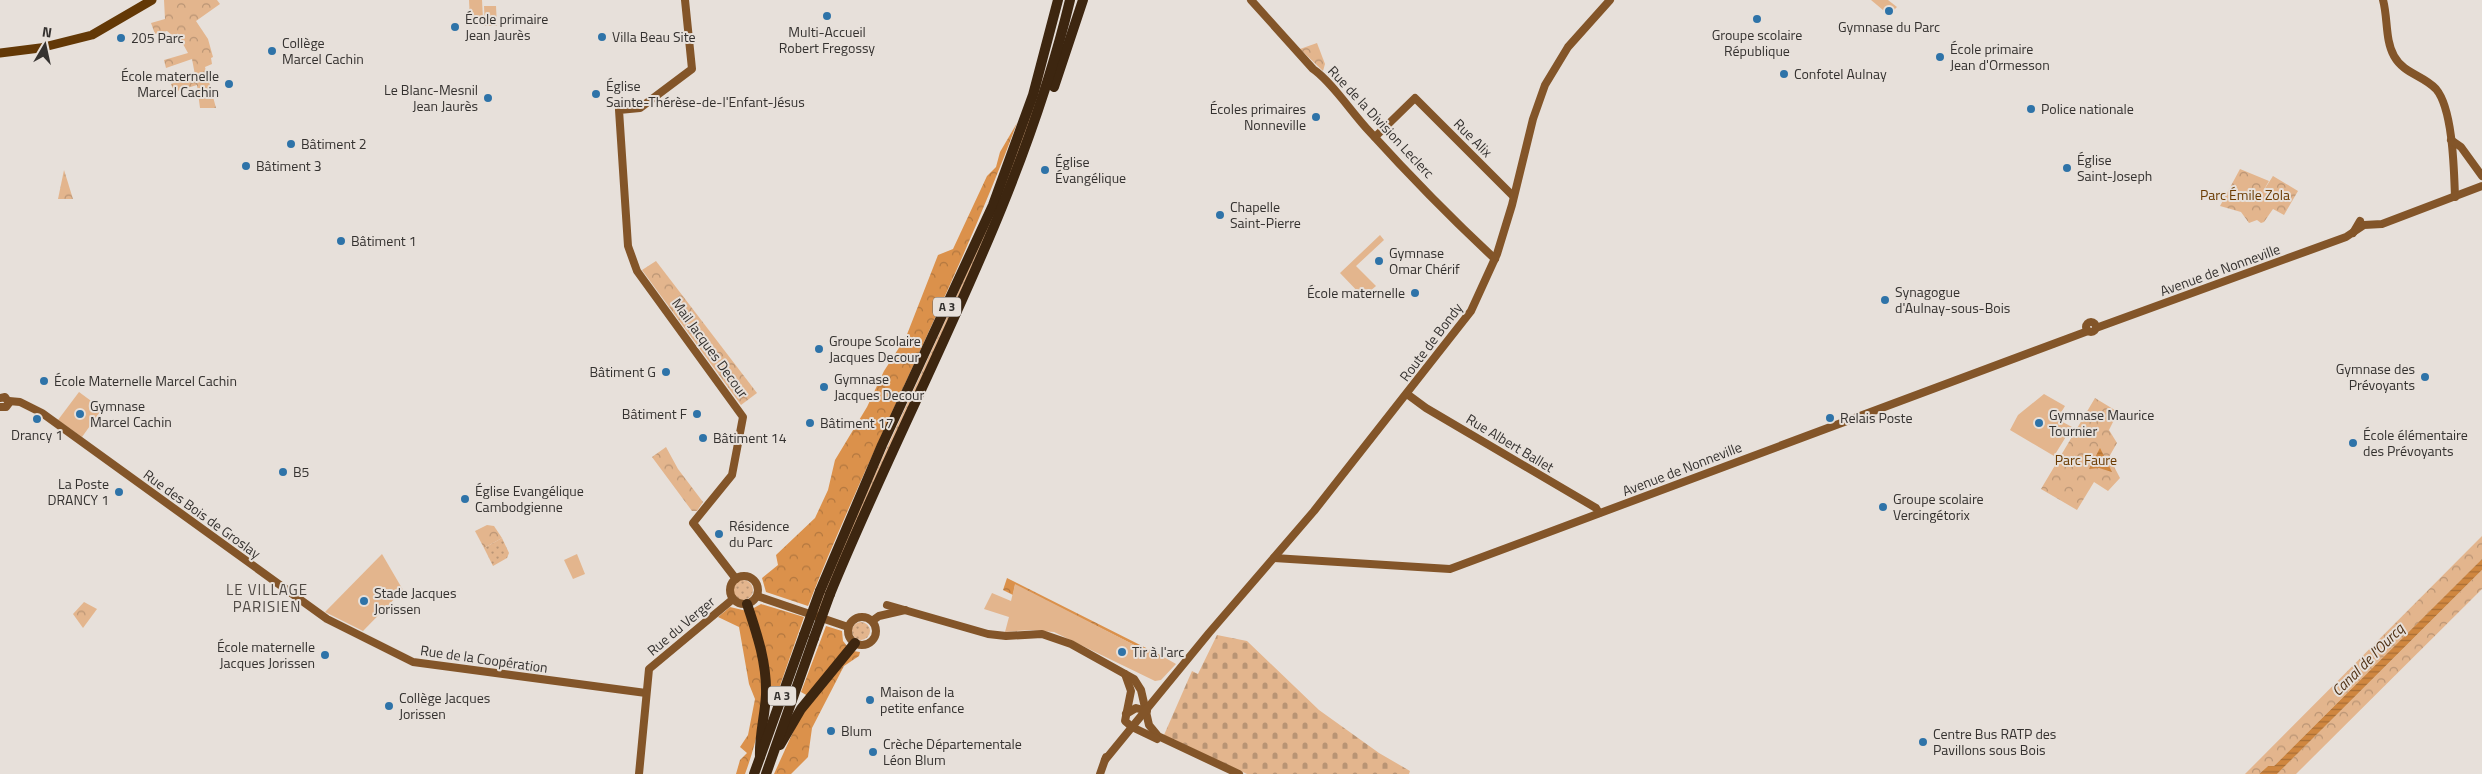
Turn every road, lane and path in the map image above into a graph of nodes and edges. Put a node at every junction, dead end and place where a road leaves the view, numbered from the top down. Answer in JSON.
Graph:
{"nodes":[{"id":1,"x":152,"y":0,"type":"edge"},
{"id":2,"x":685,"y":0,"type":"edge"},
{"id":3,"x":1052,"y":0,"type":"edge"},
{"id":4,"x":1058,"y":0,"type":"edge"},
{"id":5,"x":1070,"y":0,"type":"edge"},
{"id":6,"x":1084,"y":0,"type":"edge"},
{"id":7,"x":1251,"y":0,"type":"edge"},
{"id":8,"x":1610,"y":0,"type":"edge"},
{"id":9,"x":2383,"y":0,"type":"edge"},
{"id":10,"x":1054,"y":15,"type":"junction"},
{"id":11,"x":115,"y":23,"type":"junction"},
{"id":12,"x":20,"y":52,"type":"junction"},
{"id":13,"x":0,"y":53,"type":"edge"},
{"id":14,"x":1031,"y":134,"type":"junction"},
{"id":15,"x":1375,"y":137,"type":"junction"},
{"id":16,"x":2451,"y":140,"type":"junction"},
{"id":17,"x":2482,"y":176,"type":"edge"},
{"id":18,"x":2482,"y":186,"type":"edge"},
{"id":19,"x":1513,"y":196,"type":"junction"},
{"id":20,"x":2455,"y":197,"type":"junction"},
{"id":21,"x":2360,"y":221,"type":"dead end"},
{"id":22,"x":2352,"y":234,"type":"junction"},
{"id":23,"x":1495,"y":259,"type":"junction"},
{"id":24,"x":1405,"y":397,"type":"junction"},
{"id":25,"x":0,"y":398,"type":"edge"},
{"id":26,"x":9,"y":401,"type":"junction"},
{"id":27,"x":0,"y":407,"type":"edge"},
{"id":28,"x":1599,"y":513,"type":"junction"},
{"id":29,"x":1274,"y":558,"type":"junction"},
{"id":30,"x":736,"y":579,"type":"junction"},
{"id":31,"x":825,"y":592,"type":"junction"},
{"id":32,"x":757,"y":596,"type":"junction"},
{"id":33,"x":734,"y":600,"type":"junction"},
{"id":34,"x":747,"y":604,"type":"junction"},
{"id":35,"x":888,"y":605,"type":"dead end"},
{"id":36,"x":906,"y":610,"type":"junction"},
{"id":37,"x":872,"y":621,"type":"junction"},
{"id":38,"x":848,"y":627,"type":"junction"},
{"id":39,"x":809,"y":636,"type":"junction"},
{"id":40,"x":855,"y":643,"type":"junction"},
{"id":41,"x":384,"y":646,"type":"joint"},
{"id":42,"x":1124,"y":672,"type":"junction"},
{"id":43,"x":646,"y":693,"type":"junction"},
{"id":44,"x":1142,"y":708,"type":"junction"},
{"id":45,"x":1126,"y":714,"type":"junction"},
{"id":46,"x":1130,"y":726,"type":"junction"},
{"id":47,"x":774,"y":751,"type":"junction"},
{"id":48,"x":760,"y":757,"type":"junction"},
{"id":49,"x":639,"y":774,"type":"edge"},
{"id":50,"x":754,"y":774,"type":"edge"},
{"id":51,"x":766,"y":774,"type":"edge"},
{"id":52,"x":1100,"y":774,"type":"edge"},
{"id":53,"x":1232,"y":774,"type":"edge"},
{"id":54,"x":1239,"y":774,"type":"edge"}],
"edges":[{"from":1,"to":11,"type":"main road"},
{"from":2,"to":30,"type":"street","name":"Mail Jacques Decour"},
{"from":3,"to":10,"type":"highway"},
{"from":4,"to":10,"type":"highway","number":"A 3"},
{"from":5,"to":14,"type":"highway","number":"A 3"},
{"from":6,"to":14,"type":"highway"},
{"from":7,"to":15,"type":"street","name":"Rue de la Division Leclerc"},
{"from":8,"to":19,"type":"street","name":"Route de Bondy"},
{"from":9,"to":16,"type":"street"},
{"from":10,"to":31,"type":"highway","number":"A 3"},
{"from":11,"to":12,"type":"main road"},
{"from":11,"to":12,"type":"main road"},
{"from":12,"to":13,"type":"main road"},
{"from":14,"to":31,"type":"highway","number":"A 3"},
{"from":15,"to":19,"type":"street","name":"Rue Alix"},
{"from":15,"to":23,"type":"street","name":"Rue de la Division Leclerc"},
{"from":16,"to":17,"type":"street"},
{"from":16,"to":20,"type":"street"},
{"from":18,"to":20,"type":"street","name":"Avenue de Nonneville"},
{"from":19,"to":23,"type":"street","name":"Route de Bondy"},
{"from":20,"to":22,"type":"street","name":"Avenue de Nonneville"},
{"from":21,"to":22,"type":"street"},
{"from":22,"to":28,"type":"street","name":"Avenue de Nonneville"},
{"from":23,"to":24,"type":"street","name":"Route de Bondy"},
{"from":24,"to":28,"type":"street","name":"Rue Albert Ballet"},
{"from":24,"to":29,"type":"street","name":"Route de Bondy"},
{"from":25,"to":26,"type":"street","name":"Rue des Bois de Groslay"},
{"from":26,"to":27,"type":"street"},
{"from":26,"to":41,"type":"street","name":"Rue des Bois de Groslay"},
{"from":28,"to":29,"type":"street","name":"Avenue de Nonneville"},
{"from":29,"to":44,"type":"street","name":"Route de Bondy"},
{"from":30,"to":32,"type":"street"},
{"from":30,"to":33,"type":"street"},
{"from":31,"to":39,"type":"highway","number":"A 3","bridge":true},
{"from":32,"to":34,"type":"street"},
{"from":32,"to":38,"type":"street"},
{"from":33,"to":34,"type":"street"},
{"from":33,"to":43,"type":"street","name":"Rue du Verger"},
{"from":34,"to":48,"type":"highway"},
{"from":35,"to":36,"type":"street"},
{"from":36,"to":37,"type":"street"},
{"from":36,"to":42,"type":"street"},
{"from":37,"to":38,"type":"street"},
{"from":37,"to":40,"type":"street"},
{"from":38,"to":40,"type":"street"},
{"from":39,"to":47,"type":"highway","number":"A 3"},
{"from":39,"to":48,"type":"highway","number":"A 3"},
{"from":40,"to":47,"type":"highway"},
{"from":41,"to":43,"type":"street","name":"Rue de la Coopération"},
{"from":42,"to":44,"type":"street"},
{"from":42,"to":45,"type":"street"},
{"from":43,"to":49,"type":"street"},
{"from":44,"to":45,"type":"street"},
{"from":44,"to":46,"type":"street","name":"Route de Bondy"},
{"from":44,"to":54,"type":"street"},
{"from":45,"to":46,"type":"street"},
{"from":46,"to":52,"type":"street","name":"Route de Bondy"},
{"from":46,"to":53,"type":"street"},
{"from":47,"to":51,"type":"highway","number":"A 3"},
{"from":48,"to":50,"type":"highway","number":"A 3"}]}
